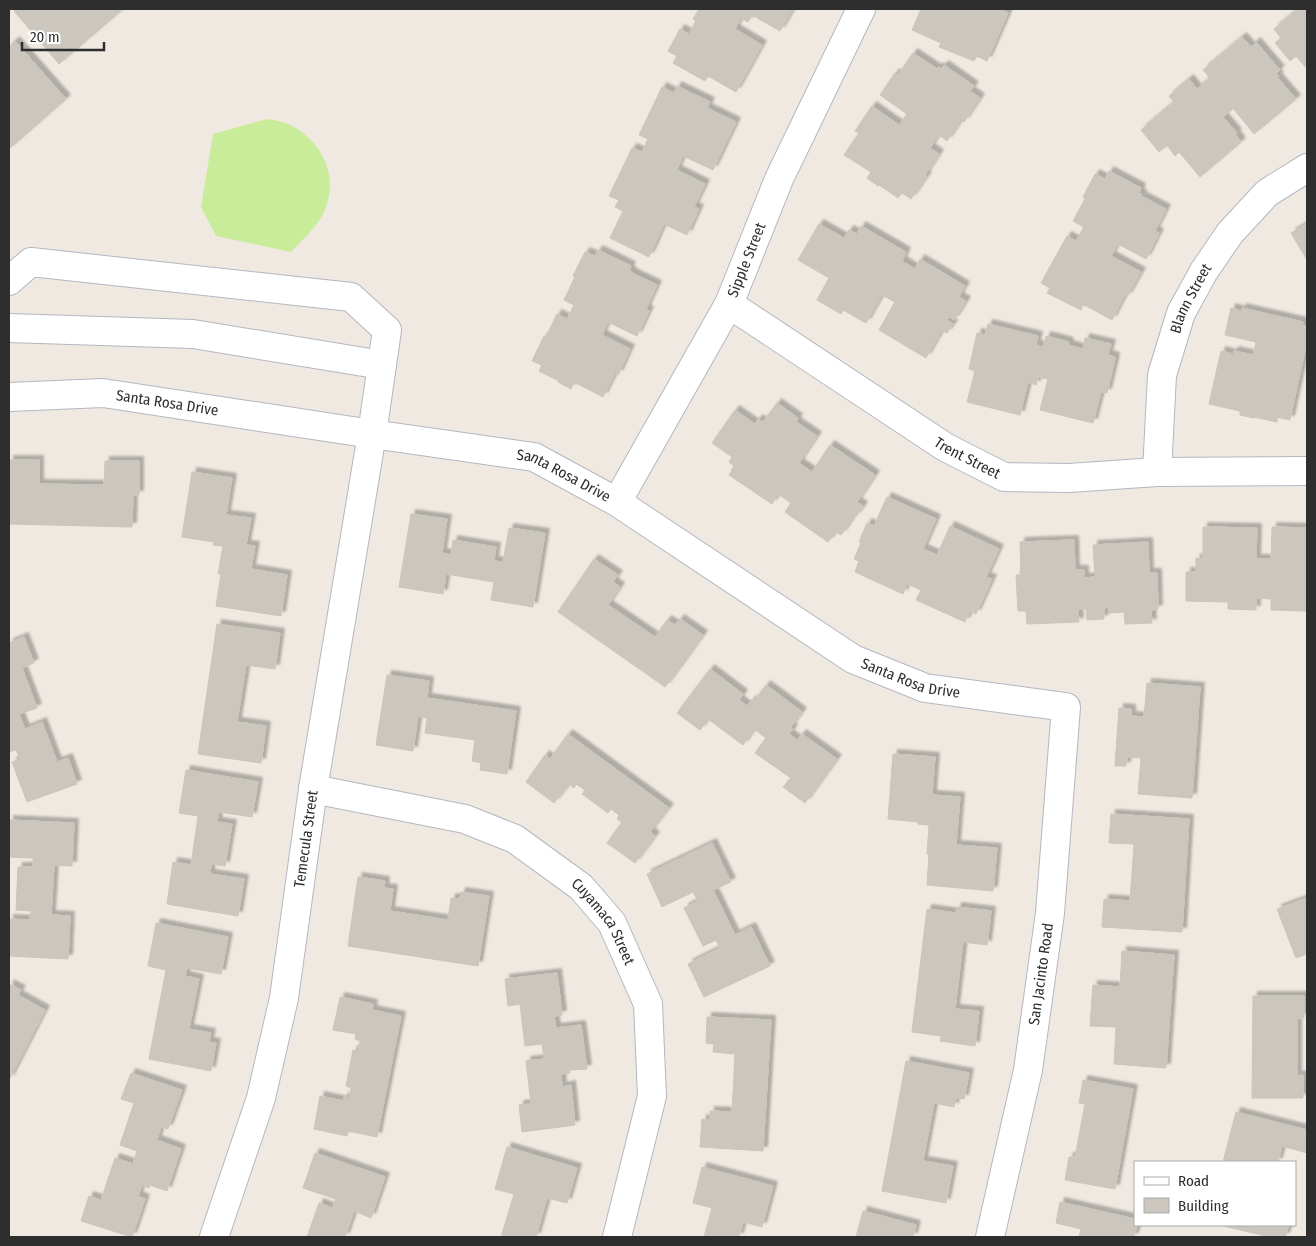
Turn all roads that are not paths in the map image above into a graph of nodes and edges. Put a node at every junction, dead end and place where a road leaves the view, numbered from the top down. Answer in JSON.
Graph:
{"nodes":[{"id":1,"x":861,"y":9,"type":"edge"},
{"id":2,"x":1307,"y":168,"type":"edge"},
{"id":3,"x":9,"y":281,"type":"edge"},
{"id":4,"x":729,"y":304,"type":"junction"},
{"id":5,"x":9,"y":328,"type":"edge"},
{"id":6,"x":382,"y":365,"type":"junction"},
{"id":7,"x":9,"y":397,"type":"edge"},
{"id":8,"x":372,"y":434,"type":"junction"},
{"id":9,"x":1307,"y":471,"type":"edge"},
{"id":10,"x":1157,"y":472,"type":"junction"},
{"id":11,"x":617,"y":502,"type":"junction"},
{"id":12,"x":1066,"y":707,"type":"joint"},
{"id":13,"x":313,"y":789,"type":"junction"},
{"id":14,"x":214,"y":1237,"type":"edge"},
{"id":15,"x":617,"y":1237,"type":"edge"},
{"id":16,"x":990,"y":1237,"type":"edge"}],
"edges":[{"from":1,"to":4,"type":"street","name":"Sipple Street"},
{"from":2,"to":10,"type":"street","name":"Blann Street"},
{"from":3,"to":6,"type":"street","name":"Temecula Street"},
{"from":4,"to":10,"type":"street","name":"Trent Street"},
{"from":4,"to":11,"type":"street","name":"Sipple Street"},
{"from":5,"to":6,"type":"street"},
{"from":6,"to":8,"type":"street","name":"Temecula Street"},
{"from":7,"to":8,"type":"street","name":"Santa Rosa Drive"},
{"from":8,"to":11,"type":"street","name":"Santa Rosa Drive"},
{"from":8,"to":13,"type":"street","name":"Temecula Street"},
{"from":9,"to":10,"type":"street","name":"Trent Street"},
{"from":11,"to":12,"type":"street","name":"Santa Rosa Drive"},
{"from":12,"to":16,"type":"street","name":"San Jacinto Road"},
{"from":13,"to":14,"type":"street","name":"Temecula Street"},
{"from":13,"to":15,"type":"street","name":"Cuyamaca Street"}]}
